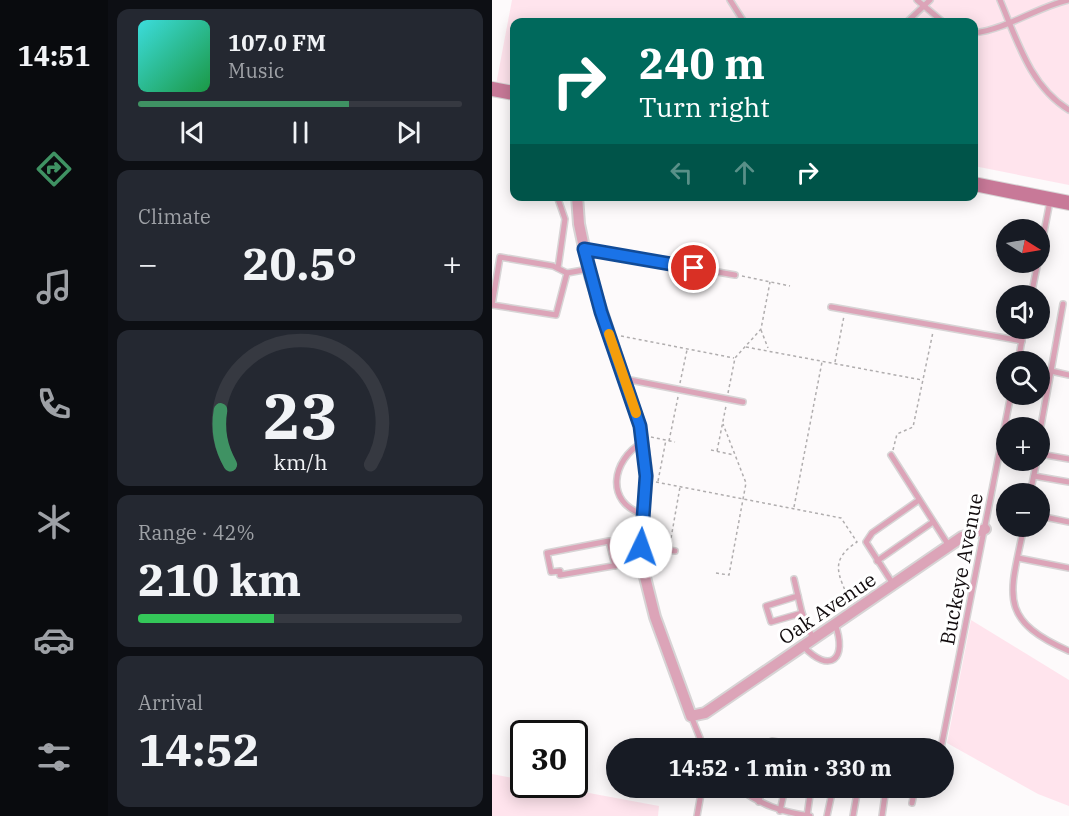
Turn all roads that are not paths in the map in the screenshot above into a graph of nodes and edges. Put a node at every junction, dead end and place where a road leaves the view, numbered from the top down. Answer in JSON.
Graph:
{"nodes":[{"id":1,"x":730,"y":0,"type":"edge"},
{"id":2,"x":917,"y":0,"type":"edge"},
{"id":3,"x":930,"y":0,"type":"edge"},
{"id":4,"x":1000,"y":0,"type":"edge"},
{"id":5,"x":1068,"y":0,"type":"edge"},
{"id":6,"x":924,"y":7,"type":"junction"},
{"id":7,"x":741,"y":18,"type":"edge"},
{"id":8,"x":912,"y":18,"type":"edge"},
{"id":9,"x":938,"y":18,"type":"edge"},
{"id":10,"x":1011,"y":23,"type":"junction"},
{"id":11,"x":978,"y":32,"type":"edge"},
{"id":12,"x":492,"y":89,"type":"edge"},
{"id":13,"x":510,"y":92,"type":"edge"},
{"id":14,"x":1069,"y":110,"type":"edge"},
{"id":15,"x":978,"y":185,"type":"edge"},
{"id":16,"x":1050,"y":199,"type":"junction"},
{"id":17,"x":558,"y":201,"type":"edge"},
{"id":18,"x":577,"y":201,"type":"edge"},
{"id":19,"x":1069,"y":203,"type":"edge"},
{"id":20,"x":1046,"y":219,"type":"edge"},
{"id":21,"x":584,"y":249,"type":"junction"},
{"id":22,"x":558,"y":268,"type":"junction"},
{"id":23,"x":589,"y":269,"type":"junction"},
{"id":24,"x":567,"y":273,"type":"junction"},
{"id":25,"x":735,"y":275,"type":"road end"},
{"id":26,"x":1063,"y":304,"type":"dead end"},
{"id":27,"x":492,"y":305,"type":"edge"},
{"id":28,"x":831,"y":307,"type":"dead end"},
{"id":29,"x":1022,"y":341,"type":"joint"},
{"id":30,"x":1020,"y":351,"type":"edge"},
{"id":31,"x":1051,"y":371,"type":"junction"},
{"id":32,"x":1069,"y":375,"type":"edge"},
{"id":33,"x":624,"y":378,"type":"junction"},
{"id":34,"x":743,"y":402,"type":"dead end"},
{"id":35,"x":1009,"y":405,"type":"edge"},
{"id":36,"x":1043,"y":417,"type":"edge"},
{"id":37,"x":642,"y":439,"type":"junction"},
{"id":38,"x":891,"y":455,"type":"road end"},
{"id":39,"x":1050,"y":456,"type":"edge"},
{"id":40,"x":1069,"y":459,"type":"edge"},
{"id":41,"x":1035,"y":471,"type":"edge"},
{"id":42,"x":1034,"y":476,"type":"junction"},
{"id":43,"x":1069,"y":482,"type":"edge"},
{"id":44,"x":1032,"y":483,"type":"edge"},
{"id":45,"x":919,"y":500,"type":"junction"},
{"id":46,"x":643,"y":514,"type":"junction"},
{"id":47,"x":1050,"y":518,"type":"edge"},
{"id":48,"x":933,"y":522,"type":"junction"},
{"id":49,"x":1069,"y":522,"type":"edge"},
{"id":50,"x":985,"y":529,"type":"junction"},
{"id":51,"x":1022,"y":537,"type":"edge"},
{"id":52,"x":949,"y":546,"type":"junction"},
{"id":53,"x":641,"y":547,"type":"junction"},
{"id":54,"x":672,"y":551,"type":"road end"},
{"id":55,"x":1018,"y":558,"type":"junction"},
{"id":56,"x":642,"y":561,"type":"junction"},
{"id":57,"x":877,"y":561,"type":"junction"},
{"id":58,"x":615,"y":566,"type":"junction"},
{"id":59,"x":1069,"y":568,"type":"edge"},
{"id":60,"x":794,"y":579,"type":"dead end"},
{"id":61,"x":893,"y":584,"type":"junction"},
{"id":62,"x":798,"y":596,"type":"junction"},
{"id":63,"x":802,"y":614,"type":"junction"},
{"id":64,"x":835,"y":624,"type":"junction"},
{"id":65,"x":813,"y":639,"type":"junction"},
{"id":66,"x":803,"y":646,"type":"junction"},
{"id":67,"x":1069,"y":651,"type":"edge"},
{"id":68,"x":691,"y":716,"type":"junction"},
{"id":69,"x":700,"y":738,"type":"edge"},
{"id":70,"x":943,"y":738,"type":"edge"},
{"id":71,"x":700,"y":798,"type":"edge"},
{"id":72,"x":753,"y":798,"type":"edge"},
{"id":73,"x":760,"y":798,"type":"edge"},
{"id":74,"x":783,"y":798,"type":"edge"},
{"id":75,"x":810,"y":798,"type":"edge"},
{"id":76,"x":831,"y":798,"type":"edge"},
{"id":77,"x":856,"y":798,"type":"edge"},
{"id":78,"x":885,"y":798,"type":"edge"},
{"id":79,"x":913,"y":798,"type":"edge"},
{"id":80,"x":759,"y":802,"type":"junction"},
{"id":81,"x":912,"y":803,"type":"dead end"},
{"id":82,"x":780,"y":811,"type":"junction"},
{"id":83,"x":697,"y":816,"type":"edge"},
{"id":84,"x":808,"y":816,"type":"edge"},
{"id":85,"x":827,"y":816,"type":"edge"},
{"id":86,"x":853,"y":816,"type":"edge"},
{"id":87,"x":882,"y":816,"type":"edge"}],
"edges":[{"from":1,"to":7,"type":"lane"},
{"from":2,"to":6,"type":"lane"},
{"from":3,"to":6,"type":"lane"},
{"from":4,"to":10,"type":"lane"},
{"from":5,"to":10,"type":"lane"},
{"from":6,"to":8,"type":"lane"},
{"from":6,"to":9,"type":"lane"},
{"from":10,"to":11,"type":"lane"},
{"from":10,"to":14,"type":"lane"},
{"from":12,"to":13,"type":"main road"},
{"from":15,"to":16,"type":"main road"},
{"from":16,"to":19,"type":"main road"},
{"from":16,"to":20,"type":"lane"},
{"from":17,"to":22,"type":"lane"},
{"from":18,"to":21,"type":"street"},
{"from":21,"to":23,"type":"street"},
{"from":21,"to":25,"type":"lane"},
{"from":22,"to":24,"type":"lane"},
{"from":22,"to":27,"type":"lane"},
{"from":23,"to":24,"type":"lane"},
{"from":23,"to":33,"type":"street"},
{"from":24,"to":27,"type":"lane"},
{"from":26,"to":31,"type":"lane"},
{"from":28,"to":29,"type":"lane"},
{"from":29,"to":30,"type":"lane"},
{"from":31,"to":32,"type":"lane"},
{"from":31,"to":36,"type":"lane"},
{"from":33,"to":34,"type":"lane"},
{"from":33,"to":37,"type":"street"},
{"from":35,"to":50,"type":"lane","name":"Buckeye Avenue"},
{"from":37,"to":46,"type":"street"},
{"from":37,"to":46,"type":"lane"},
{"from":38,"to":45,"type":"lane"},
{"from":39,"to":40,"type":"lane"},
{"from":41,"to":42,"type":"lane"},
{"from":42,"to":43,"type":"lane"},
{"from":42,"to":44,"type":"lane"},
{"from":45,"to":48,"type":"lane"},
{"from":45,"to":57,"type":"lane"},
{"from":46,"to":53,"type":"street"},
{"from":47,"to":49,"type":"lane"},
{"from":48,"to":52,"type":"lane"},
{"from":48,"to":57,"type":"lane"},
{"from":50,"to":52,"type":"street","name":"Oak Avenue"},
{"from":50,"to":70,"type":"lane","name":"Buckeye Avenue"},
{"from":51,"to":55,"type":"lane"},
{"from":52,"to":61,"type":"street","name":"Oak Avenue"},
{"from":53,"to":54,"type":"lane"},
{"from":53,"to":56,"type":"street"},
{"from":55,"to":59,"type":"lane"},
{"from":55,"to":67,"type":"lane"},
{"from":56,"to":58,"type":"lane"},
{"from":56,"to":68,"type":"street"},
{"from":57,"to":61,"type":"lane"},
{"from":58,"to":58,"type":"lane"},
{"from":60,"to":62,"type":"lane"},
{"from":61,"to":64,"type":"street","name":"Oak Avenue"},
{"from":62,"to":63,"type":"lane"},
{"from":62,"to":63,"type":"lane"},
{"from":63,"to":65,"type":"lane"},
{"from":64,"to":65,"type":"street","name":"Oak Avenue"},
{"from":64,"to":66,"type":"lane"},
{"from":65,"to":66,"type":"street","name":"Oak Avenue"},
{"from":66,"to":68,"type":"street","name":"Oak Avenue"},
{"from":68,"to":69,"type":"lane"},
{"from":71,"to":83,"type":"lane"},
{"from":72,"to":80,"type":"lane"},
{"from":73,"to":80,"type":"lane"},
{"from":74,"to":82,"type":"lane"},
{"from":75,"to":84,"type":"lane"},
{"from":76,"to":85,"type":"lane"},
{"from":77,"to":86,"type":"lane"},
{"from":78,"to":87,"type":"lane"},
{"from":79,"to":81,"type":"lane"},
{"from":80,"to":82,"type":"lane"},
{"from":82,"to":84,"type":"lane"}]}
